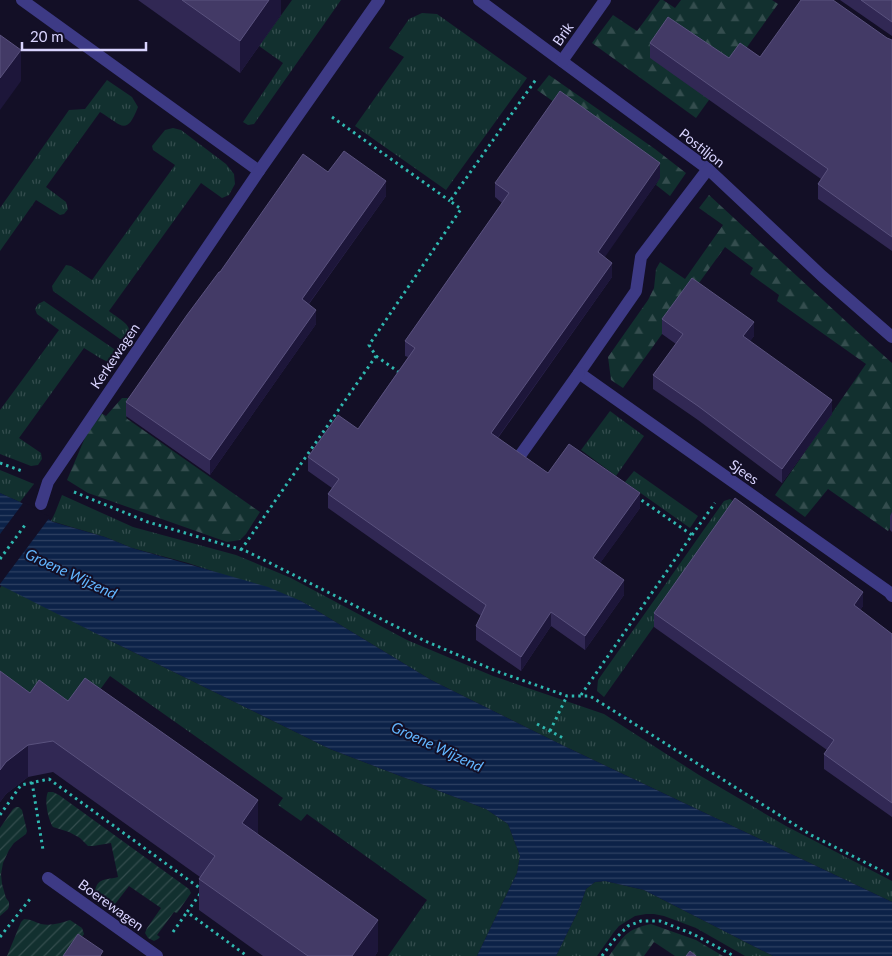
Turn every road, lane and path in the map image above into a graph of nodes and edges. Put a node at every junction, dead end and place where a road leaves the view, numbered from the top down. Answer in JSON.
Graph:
{"nodes":[{"id":1,"x":22,"y":0,"type":"edge"},
{"id":2,"x":380,"y":0,"type":"edge"},
{"id":3,"x":479,"y":0,"type":"edge"},
{"id":4,"x":605,"y":0,"type":"edge"},
{"id":5,"x":558,"y":58,"type":"junction"},
{"id":6,"x":309,"y":101,"type":"junction"},
{"id":7,"x":708,"y":169,"type":"junction"},
{"id":8,"x":259,"y":171,"type":"junction"},
{"id":9,"x":450,"y":201,"type":"junction"},
{"id":10,"x":892,"y":337,"type":"edge"},
{"id":11,"x":376,"y":356,"type":"junction"},
{"id":12,"x":400,"y":373,"type":"edge"},
{"id":13,"x":579,"y":373,"type":"junction"},
{"id":14,"x":519,"y":457,"type":"edge"},
{"id":15,"x":48,"y":482,"type":"junction"},
{"id":16,"x":731,"y":482,"type":"junction"},
{"id":17,"x":636,"y":496,"type":"edge"},
{"id":18,"x":40,"y":504,"type":"joint"},
{"id":19,"x":692,"y":535,"type":"junction"},
{"id":20,"x":241,"y":550,"type":"junction"},
{"id":21,"x":0,"y":558,"type":"edge"},
{"id":22,"x":892,"y":596,"type":"edge"},
{"id":23,"x":567,"y":696,"type":"junction"},
{"id":24,"x":581,"y":696,"type":"junction"},
{"id":25,"x":537,"y":724,"type":"dead end"},
{"id":26,"x":550,"y":731,"type":"junction"},
{"id":27,"x":566,"y":739,"type":"dead end"},
{"id":28,"x":32,"y":782,"type":"junction"},
{"id":29,"x":0,"y":814,"type":"edge"},
{"id":30,"x":892,"y":876,"type":"edge"},
{"id":31,"x":48,"y":878,"type":"junction"},
{"id":32,"x":0,"y":937,"type":"edge"},
{"id":33,"x":157,"y":956,"type":"edge"},
{"id":34,"x":247,"y":956,"type":"edge"},
{"id":35,"x":602,"y":956,"type":"edge"},
{"id":36,"x":734,"y":956,"type":"edge"}],
"edges":[{"from":1,"to":8,"type":"street"},
{"from":2,"to":6,"type":"street","name":"Kerkewagen"},
{"from":3,"to":5,"type":"street","name":"Postiljon"},
{"from":4,"to":5,"type":"street","name":"Brik"},
{"from":5,"to":7,"type":"street","name":"Postiljon"},
{"from":5,"to":9,"type":"path"},
{"from":6,"to":8,"type":"street","name":"Kerkewagen"},
{"from":6,"to":9,"type":"path"},
{"from":7,"to":10,"type":"street","name":"Postiljon"},
{"from":7,"to":13,"type":"street"},
{"from":8,"to":15,"type":"street","name":"Kerkewagen"},
{"from":9,"to":11,"type":"path"},
{"from":11,"to":12,"type":"path"},
{"from":11,"to":20,"type":"path"},
{"from":13,"to":14,"type":"street"},
{"from":13,"to":16,"type":"street","name":"Sjees"},
{"from":15,"to":18,"type":"street","name":"Kerkewagen"},
{"from":15,"to":20,"type":"path"},
{"from":16,"to":19,"type":"path"},
{"from":16,"to":22,"type":"street","name":"Sjees"},
{"from":17,"to":19,"type":"path"},
{"from":18,"to":21,"type":"path"},
{"from":19,"to":24,"type":"path"},
{"from":20,"to":23,"type":"path"},
{"from":23,"to":24,"type":"path"},
{"from":23,"to":26,"type":"path"},
{"from":24,"to":30,"type":"path"},
{"from":25,"to":26,"type":"path"},
{"from":26,"to":27,"type":"path"},
{"from":28,"to":29,"type":"path"},
{"from":28,"to":31,"type":"path"},
{"from":28,"to":34,"type":"path"},
{"from":31,"to":32,"type":"path"},
{"from":31,"to":33,"type":"street","name":"Boerewagen"},
{"from":35,"to":36,"type":"path"}]}
